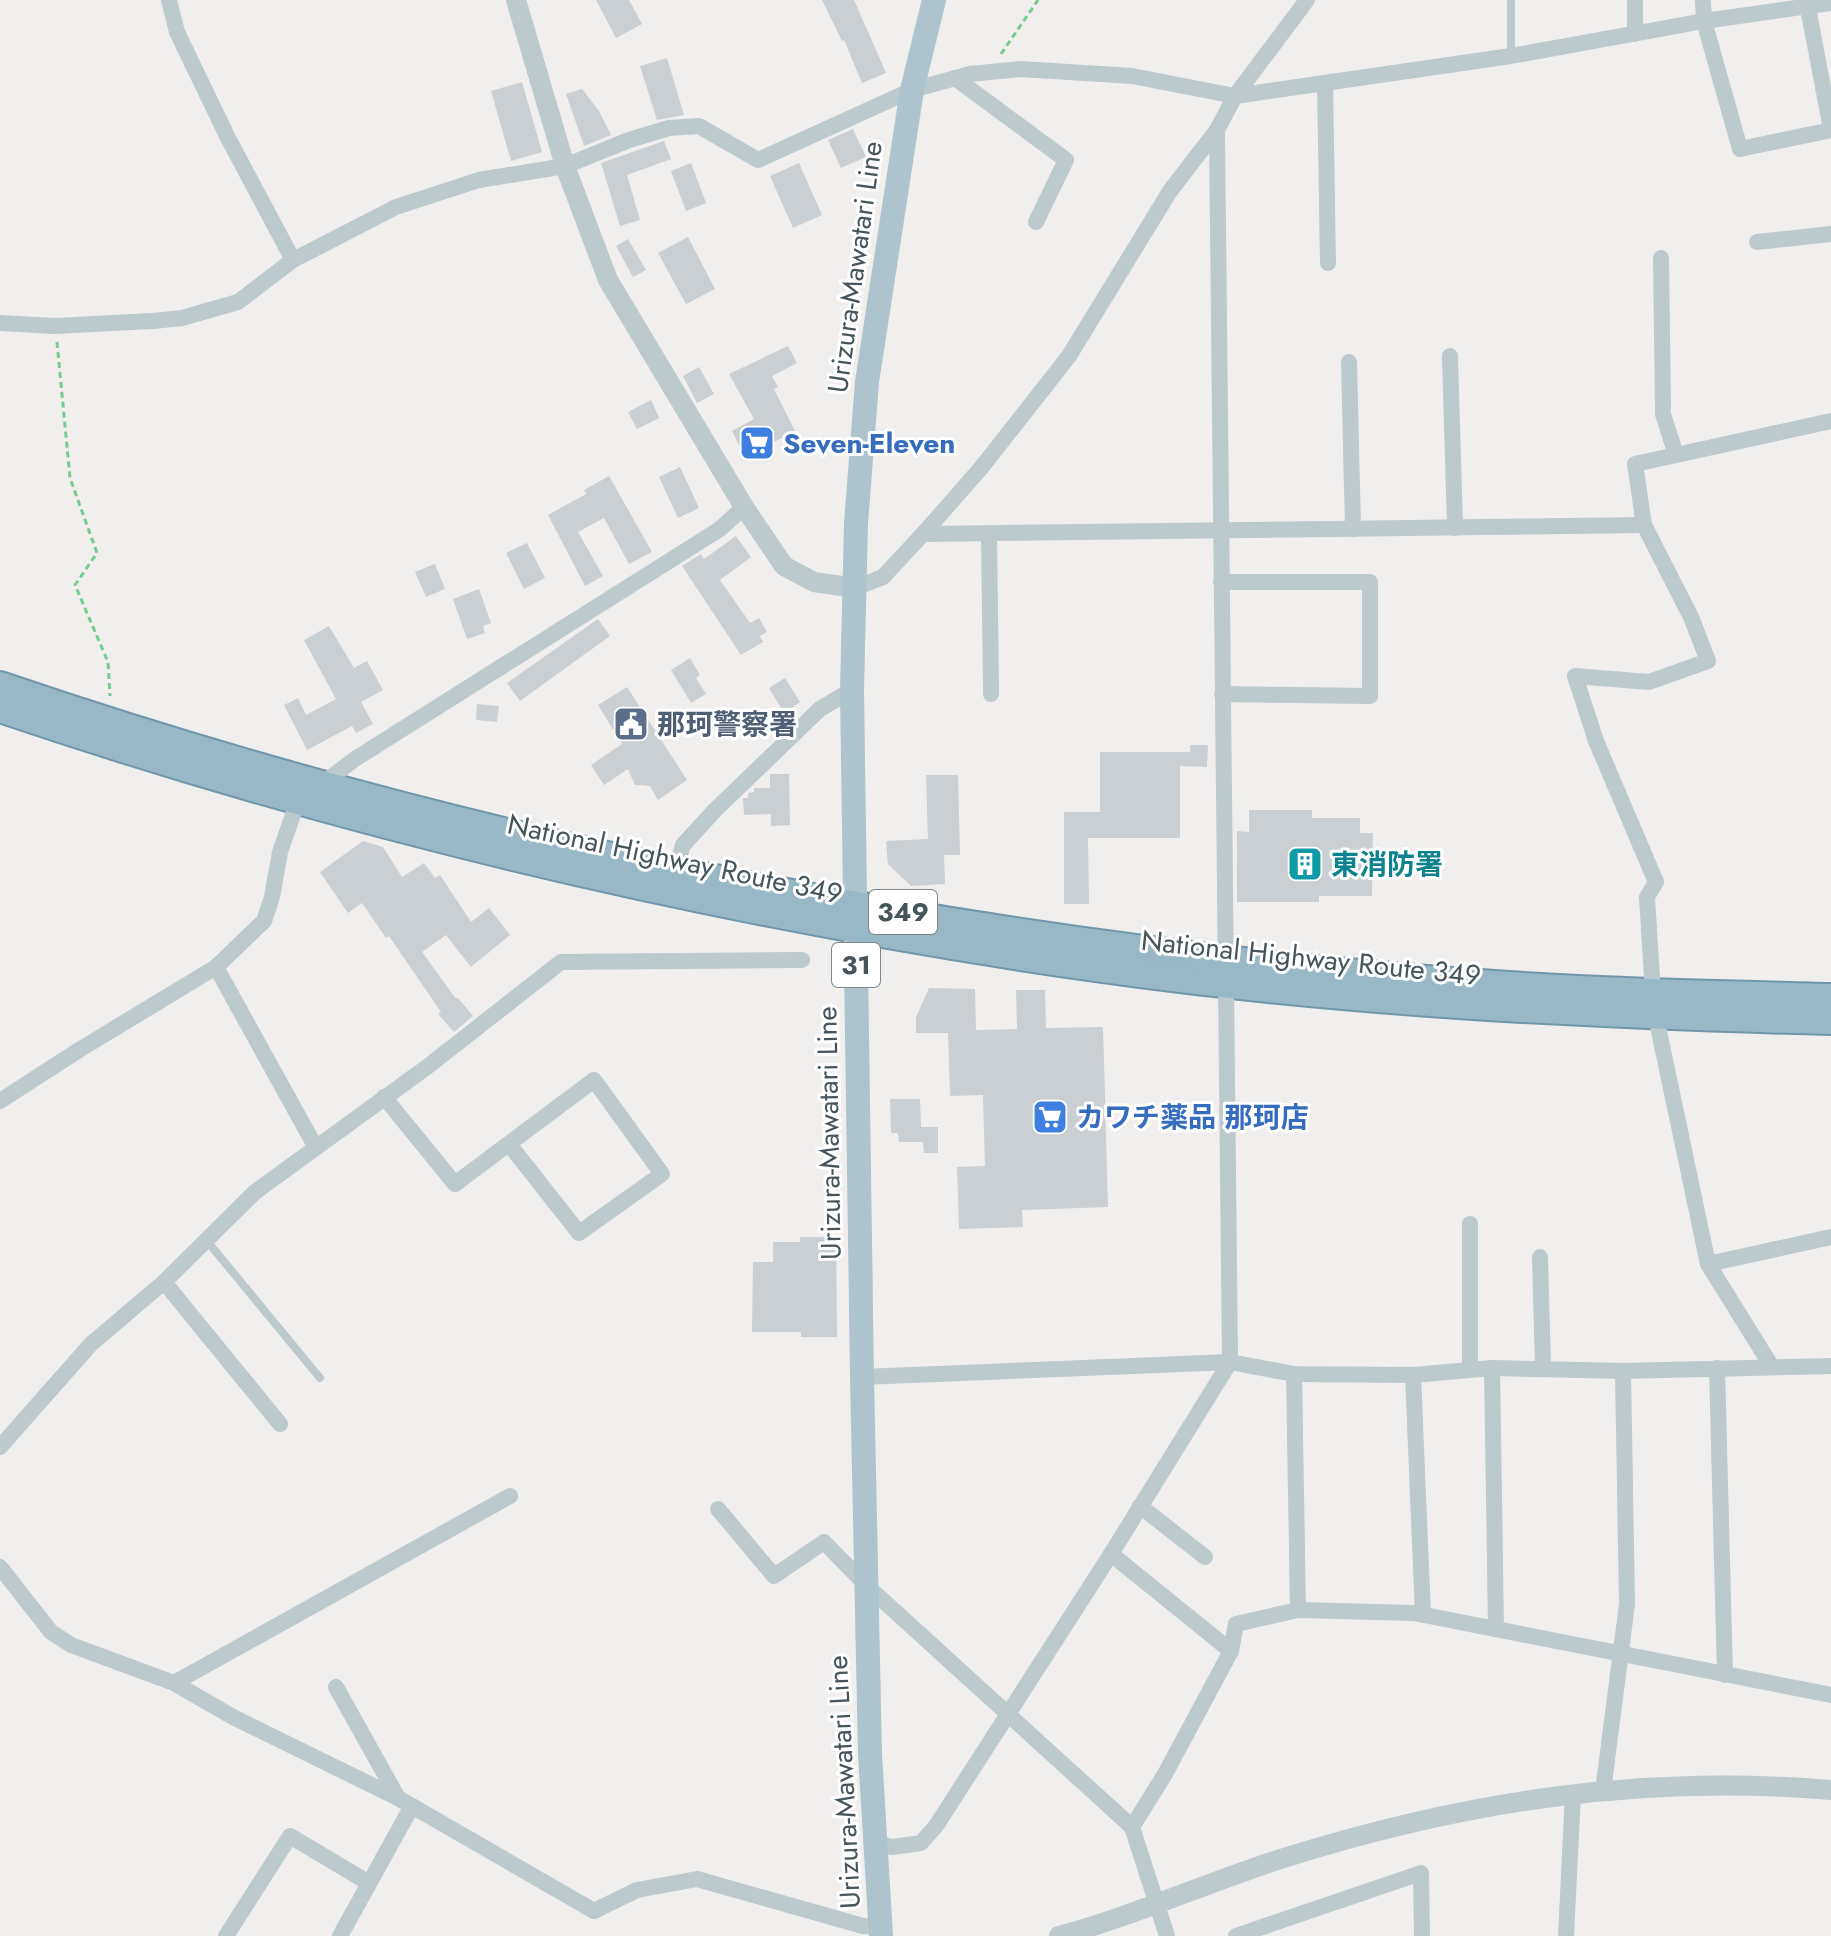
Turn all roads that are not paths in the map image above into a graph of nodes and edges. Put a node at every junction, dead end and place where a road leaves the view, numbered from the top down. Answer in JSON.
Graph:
{"nodes":[{"id":1,"x":169,"y":0,"type":"edge"},
{"id":2,"x":516,"y":0,"type":"edge"},
{"id":3,"x":934,"y":0,"type":"edge"},
{"id":4,"x":1307,"y":0,"type":"edge"},
{"id":5,"x":1511,"y":0,"type":"edge"},
{"id":6,"x":1635,"y":0,"type":"edge"},
{"id":7,"x":1703,"y":0,"type":"edge"},
{"id":8,"x":1831,"y":3,"type":"edge"},
{"id":9,"x":1808,"y":8,"type":"junction"},
{"id":10,"x":1704,"y":21,"type":"junction"},
{"id":11,"x":1635,"y":34,"type":"junction"},
{"id":12,"x":1511,"y":56,"type":"junction"},
{"id":13,"x":955,"y":78,"type":"junction"},
{"id":14,"x":1325,"y":84,"type":"junction"},
{"id":15,"x":912,"y":90,"type":"junction"},
{"id":16,"x":1235,"y":96,"type":"junction"},
{"id":17,"x":1217,"y":130,"type":"junction"},
{"id":18,"x":1831,"y":130,"type":"edge"},
{"id":19,"x":565,"y":166,"type":"junction"},
{"id":20,"x":1036,"y":222,"type":"dead end"},
{"id":21,"x":1831,"y":234,"type":"edge"},
{"id":22,"x":1757,"y":242,"type":"dead end"},
{"id":23,"x":1661,"y":258,"type":"dead end"},
{"id":24,"x":293,"y":260,"type":"junction"},
{"id":25,"x":1328,"y":263,"type":"dead end"},
{"id":26,"x":0,"y":323,"type":"edge"},
{"id":27,"x":1450,"y":356,"type":"dead end"},
{"id":28,"x":1349,"y":362,"type":"dead end"},
{"id":29,"x":1831,"y":421,"type":"edge"},
{"id":30,"x":1676,"y":455,"type":"junction"},
{"id":31,"x":744,"y":507,"type":"junction"},
{"id":32,"x":1644,"y":525,"type":"junction"},
{"id":33,"x":1455,"y":528,"type":"junction"},
{"id":34,"x":1353,"y":529,"type":"junction"},
{"id":35,"x":1220,"y":531,"type":"junction"},
{"id":36,"x":923,"y":534,"type":"junction"},
{"id":37,"x":989,"y":534,"type":"junction"},
{"id":38,"x":1221,"y":582,"type":"junction"},
{"id":39,"x":855,"y":588,"type":"junction"},
{"id":40,"x":0,"y":685,"type":"edge"},
{"id":41,"x":852,"y":690,"type":"junction"},
{"id":42,"x":991,"y":694,"type":"dead end"},
{"id":43,"x":1222,"y":694,"type":"junction"},
{"id":44,"x":0,"y":709,"type":"edge"},
{"id":45,"x":324,"y":784,"type":"junction"},
{"id":46,"x":297,"y":803,"type":"junction"},
{"id":47,"x":676,"y":869,"type":"junction"},
{"id":48,"x":854,"y":904,"type":"junction"},
{"id":49,"x":856,"y":931,"type":"junction"},
{"id":50,"x":802,"y":960,"type":"dead end"},
{"id":51,"x":216,"y":967,"type":"junction"},
{"id":52,"x":1225,"y":972,"type":"junction"},
{"id":53,"x":1831,"y":997,"type":"edge"},
{"id":54,"x":1655,"y":1005,"type":"junction"},
{"id":55,"x":1831,"y":1021,"type":"edge"},
{"id":56,"x":384,"y":1097,"type":"junction"},
{"id":57,"x":0,"y":1101,"type":"edge"},
{"id":58,"x":509,"y":1144,"type":"junction"},
{"id":59,"x":315,"y":1146,"type":"junction"},
{"id":60,"x":1470,"y":1224,"type":"dead end"},
{"id":61,"x":1831,"y":1237,"type":"edge"},
{"id":62,"x":206,"y":1240,"type":"junction"},
{"id":63,"x":1540,"y":1257,"type":"dead end"},
{"id":64,"x":1708,"y":1264,"type":"junction"},
{"id":65,"x":164,"y":1282,"type":"junction"},
{"id":66,"x":1230,"y":1362,"type":"junction"},
{"id":67,"x":1831,"y":1366,"type":"edge"},
{"id":68,"x":1772,"y":1367,"type":"junction"},
{"id":69,"x":1492,"y":1368,"type":"junction"},
{"id":70,"x":1717,"y":1368,"type":"junction"},
{"id":71,"x":1543,"y":1369,"type":"junction"},
{"id":72,"x":1470,"y":1370,"type":"junction"},
{"id":73,"x":1623,"y":1371,"type":"junction"},
{"id":74,"x":1294,"y":1374,"type":"junction"},
{"id":75,"x":1413,"y":1375,"type":"junction"},
{"id":76,"x":862,"y":1377,"type":"junction"},
{"id":77,"x":320,"y":1378,"type":"dead end"},
{"id":78,"x":280,"y":1424,"type":"dead end"},
{"id":79,"x":0,"y":1447,"type":"edge"},
{"id":80,"x":510,"y":1496,"type":"dead end"},
{"id":81,"x":1140,"y":1506,"type":"junction"},
{"id":82,"x":718,"y":1509,"type":"dead end"},
{"id":83,"x":1111,"y":1554,"type":"junction"},
{"id":84,"x":1205,"y":1557,"type":"dead end"},
{"id":85,"x":0,"y":1567,"type":"edge"},
{"id":86,"x":866,"y":1585,"type":"junction"},
{"id":87,"x":1298,"y":1610,"type":"junction"},
{"id":88,"x":1423,"y":1615,"type":"junction"},
{"id":89,"x":1496,"y":1629,"type":"junction"},
{"id":90,"x":1231,"y":1651,"type":"junction"},
{"id":91,"x":1622,"y":1656,"type":"junction"},
{"id":92,"x":1725,"y":1675,"type":"junction"},
{"id":93,"x":174,"y":1683,"type":"junction"},
{"id":94,"x":336,"y":1687,"type":"dead end"},
{"id":95,"x":1831,"y":1695,"type":"edge"},
{"id":96,"x":1007,"y":1714,"type":"junction"},
{"id":97,"x":1831,"y":1790,"type":"edge"},
{"id":98,"x":1603,"y":1791,"type":"junction"},
{"id":99,"x":1573,"y":1794,"type":"junction"},
{"id":100,"x":405,"y":1802,"type":"junction"},
{"id":101,"x":1132,"y":1827,"type":"junction"},
{"id":102,"x":874,"y":1842,"type":"junction"},
{"id":103,"x":369,"y":1883,"type":"junction"},
{"id":104,"x":1156,"y":1905,"type":"junction"},
{"id":105,"x":881,"y":1931,"type":"edge"},
{"id":106,"x":226,"y":1936,"type":"edge"},
{"id":107,"x":340,"y":1936,"type":"edge"},
{"id":108,"x":1059,"y":1936,"type":"edge"},
{"id":109,"x":1167,"y":1936,"type":"edge"},
{"id":110,"x":1236,"y":1936,"type":"edge"},
{"id":111,"x":1422,"y":1936,"type":"edge"},
{"id":112,"x":1566,"y":1936,"type":"edge"}],
"edges":[{"from":1,"to":24,"type":"street"},
{"from":2,"to":19,"type":"street"},
{"from":3,"to":15,"type":"main road","name":"Urizura-Mawatari Line","number":"31"},
{"from":4,"to":16,"type":"street"},
{"from":5,"to":12,"type":"lane"},
{"from":6,"to":11,"type":"street"},
{"from":7,"to":10,"type":"street"},
{"from":8,"to":9,"type":"street"},
{"from":9,"to":10,"type":"street"},
{"from":9,"to":18,"type":"street"},
{"from":10,"to":11,"type":"street"},
{"from":10,"to":18,"type":"street"},
{"from":11,"to":12,"type":"street"},
{"from":12,"to":14,"type":"street"},
{"from":13,"to":15,"type":"street"},
{"from":13,"to":16,"type":"street"},
{"from":13,"to":20,"type":"street"},
{"from":14,"to":16,"type":"street"},
{"from":14,"to":25,"type":"street"},
{"from":15,"to":19,"type":"street"},
{"from":15,"to":39,"type":"main road","name":"Urizura-Mawatari Line","number":"31"},
{"from":16,"to":17,"type":"street"},
{"from":17,"to":35,"type":"street"},
{"from":17,"to":36,"type":"street"},
{"from":19,"to":24,"type":"street"},
{"from":19,"to":31,"type":"street"},
{"from":21,"to":22,"type":"street"},
{"from":23,"to":30,"type":"street"},
{"from":24,"to":26,"type":"street"},
{"from":27,"to":33,"type":"street"},
{"from":28,"to":34,"type":"street"},
{"from":29,"to":30,"type":"street"},
{"from":30,"to":32,"type":"street"},
{"from":31,"to":39,"type":"street"},
{"from":31,"to":45,"type":"street"},
{"from":32,"to":33,"type":"street"},
{"from":32,"to":54,"type":"street"},
{"from":33,"to":34,"type":"street"},
{"from":34,"to":35,"type":"street"},
{"from":35,"to":37,"type":"street"},
{"from":35,"to":38,"type":"street"},
{"from":36,"to":37,"type":"street"},
{"from":36,"to":39,"type":"street"},
{"from":37,"to":42,"type":"street"},
{"from":38,"to":43,"type":"street"},
{"from":38,"to":43,"type":"street"},
{"from":39,"to":41,"type":"main road","name":"Urizura-Mawatari Line","number":"31"},
{"from":40,"to":45,"type":"highway","name":"National Highway Route 349","number":"349"},
{"from":41,"to":47,"type":"street"},
{"from":41,"to":48,"type":"main road","name":"Urizura-Mawatari Line","number":"31"},
{"from":43,"to":52,"type":"street"},
{"from":44,"to":46,"type":"highway","name":"National Highway Route 349","number":"349"},
{"from":45,"to":46,"type":"street"},
{"from":45,"to":47,"type":"highway","name":"National Highway Route 349","number":"349"},
{"from":46,"to":49,"type":"highway","name":"National Highway Route 349","number":"349"},
{"from":46,"to":51,"type":"street"},
{"from":47,"to":48,"type":"highway","name":"National Highway Route 349","number":"349"},
{"from":48,"to":49,"type":"main road","name":"Urizura-Mawatari Line","number":"31"},
{"from":48,"to":52,"type":"highway","name":"National Highway Route 349","number":"349"},
{"from":49,"to":52,"type":"highway","name":"National Highway Route 349","number":"349"},
{"from":49,"to":76,"type":"main road","name":"Urizura-Mawatari Line","number":"31"},
{"from":50,"to":56,"type":"street"},
{"from":51,"to":57,"type":"street"},
{"from":51,"to":59,"type":"street"},
{"from":52,"to":54,"type":"highway","name":"National Highway Route 349","number":"349"},
{"from":52,"to":66,"type":"street"},
{"from":53,"to":54,"type":"highway","name":"National Highway Route 349","number":"349"},
{"from":54,"to":55,"type":"highway","name":"National Highway Route 349","number":"349"},
{"from":54,"to":64,"type":"street"},
{"from":56,"to":58,"type":"street"},
{"from":56,"to":59,"type":"street"},
{"from":58,"to":58,"type":"street"},
{"from":59,"to":62,"type":"street"},
{"from":60,"to":72,"type":"street"},
{"from":61,"to":64,"type":"street"},
{"from":62,"to":65,"type":"street"},
{"from":62,"to":77,"type":"lane"},
{"from":63,"to":71,"type":"street"},
{"from":64,"to":68,"type":"street"},
{"from":65,"to":78,"type":"street"},
{"from":65,"to":79,"type":"street"},
{"from":66,"to":74,"type":"street"},
{"from":66,"to":76,"type":"street"},
{"from":66,"to":81,"type":"street"},
{"from":67,"to":68,"type":"street"},
{"from":68,"to":70,"type":"street"},
{"from":69,"to":71,"type":"street"},
{"from":69,"to":72,"type":"street"},
{"from":69,"to":89,"type":"street"},
{"from":70,"to":73,"type":"street"},
{"from":70,"to":92,"type":"street"},
{"from":71,"to":73,"type":"street"},
{"from":72,"to":75,"type":"street"},
{"from":73,"to":91,"type":"street"},
{"from":74,"to":75,"type":"street"},
{"from":74,"to":87,"type":"street"},
{"from":75,"to":88,"type":"street"},
{"from":76,"to":86,"type":"main road","name":"Urizura-Mawatari Line","number":"31"},
{"from":80,"to":93,"type":"street"},
{"from":81,"to":83,"type":"street"},
{"from":81,"to":84,"type":"street"},
{"from":82,"to":86,"type":"street"},
{"from":83,"to":90,"type":"street"},
{"from":83,"to":96,"type":"street"},
{"from":85,"to":93,"type":"street"},
{"from":86,"to":96,"type":"street"},
{"from":86,"to":102,"type":"main road","name":"Urizura-Mawatari Line","number":"31"},
{"from":87,"to":88,"type":"street"},
{"from":87,"to":90,"type":"street"},
{"from":88,"to":89,"type":"street"},
{"from":89,"to":91,"type":"street"},
{"from":90,"to":101,"type":"street"},
{"from":91,"to":92,"type":"street"},
{"from":91,"to":98,"type":"street"},
{"from":92,"to":95,"type":"street"},
{"from":93,"to":100,"type":"street"},
{"from":94,"to":100,"type":"street"},
{"from":96,"to":101,"type":"street"},
{"from":96,"to":102,"type":"street"},
{"from":97,"to":98,"type":"street"},
{"from":98,"to":99,"type":"street"},
{"from":99,"to":104,"type":"street"},
{"from":99,"to":112,"type":"street"},
{"from":100,"to":103,"type":"street"},
{"from":100,"to":105,"type":"street"},
{"from":101,"to":104,"type":"street"},
{"from":102,"to":105,"type":"main road","name":"Urizura-Mawatari Line","number":"31"},
{"from":103,"to":106,"type":"street"},
{"from":103,"to":107,"type":"street"},
{"from":104,"to":108,"type":"street"},
{"from":104,"to":109,"type":"street"},
{"from":110,"to":111,"type":"street"}]}
